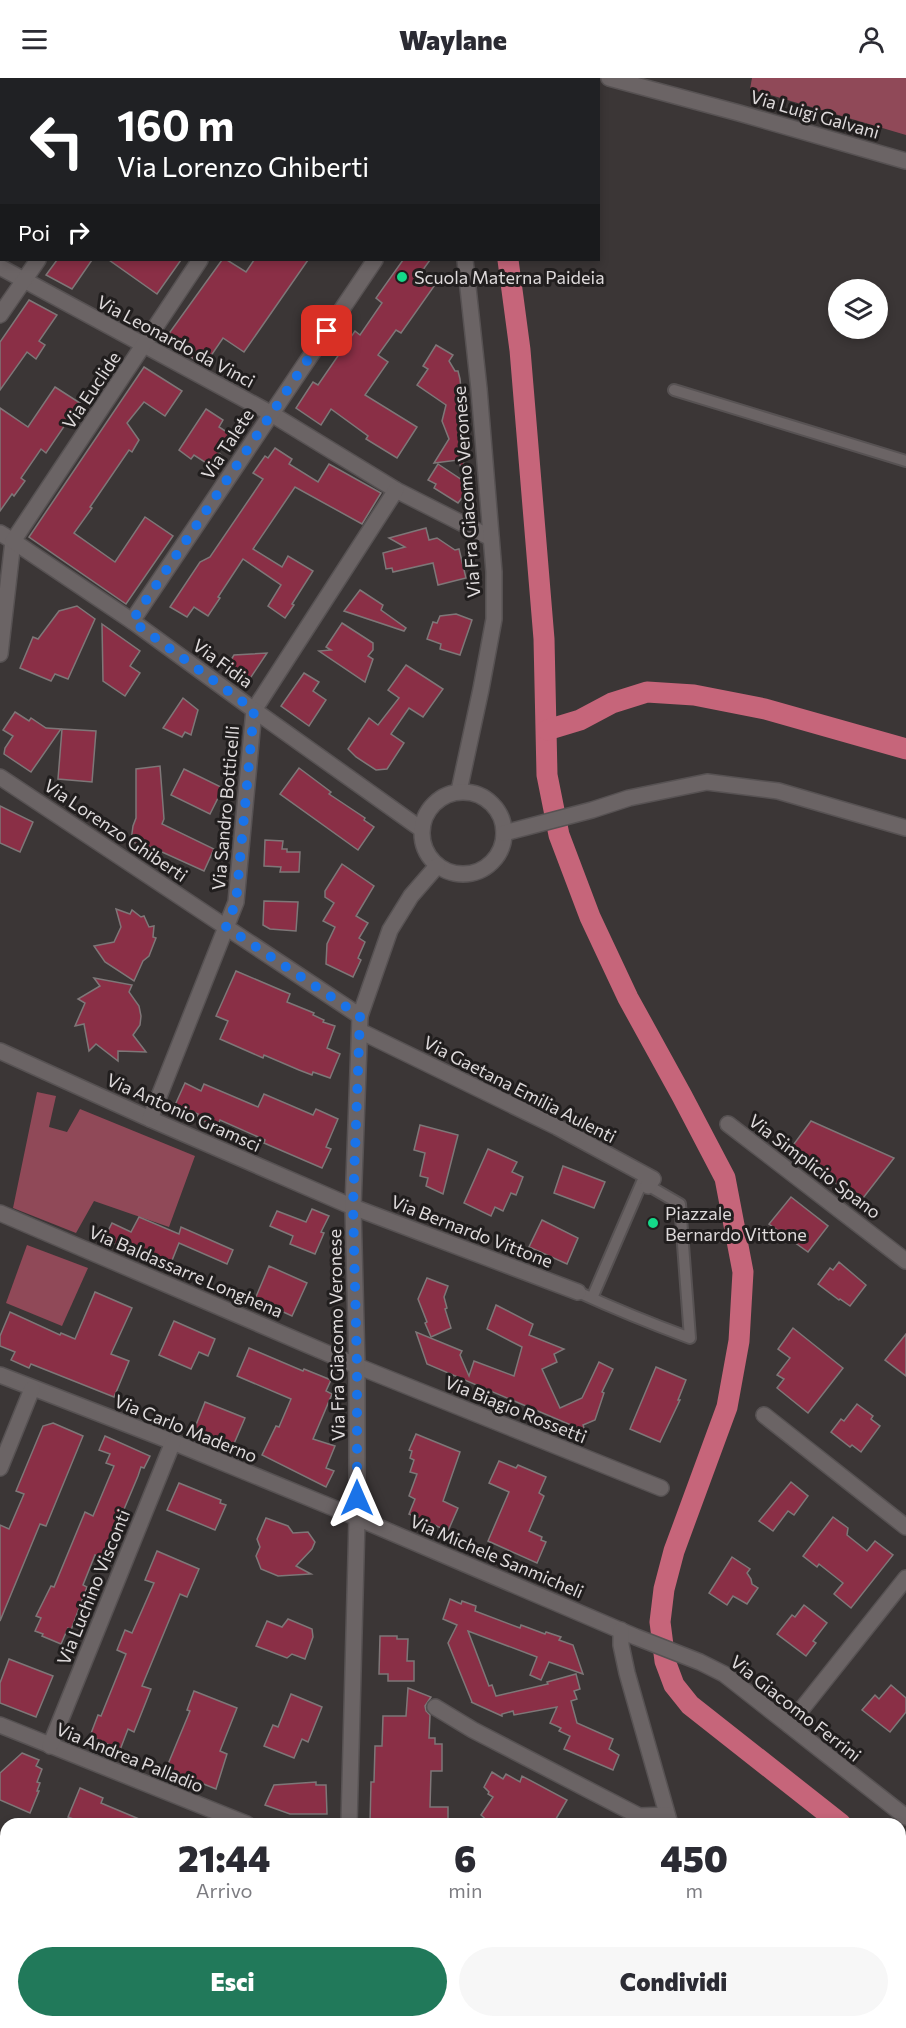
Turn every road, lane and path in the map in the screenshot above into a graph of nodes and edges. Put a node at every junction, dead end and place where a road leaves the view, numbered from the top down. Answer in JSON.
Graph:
{"nodes":[{"id":1,"x":609,"y":78,"type":"edge"},
{"id":2,"x":906,"y":161,"type":"edge"},
{"id":3,"x":37,"y":261,"type":"edge"},
{"id":4,"x":200,"y":261,"type":"edge"},
{"id":5,"x":374,"y":261,"type":"edge"},
{"id":6,"x":465,"y":261,"type":"edge"},
{"id":7,"x":0,"y":267,"type":"edge"},
{"id":8,"x":24,"y":280,"type":"junction"},
{"id":9,"x":0,"y":315,"type":"edge"},
{"id":10,"x":144,"y":346,"type":"junction"},
{"id":11,"x":674,"y":390,"type":"dead end"},
{"id":12,"x":270,"y":413,"type":"junction"},
{"id":13,"x":906,"y":461,"type":"edge"},
{"id":14,"x":396,"y":490,"type":"junction"},
{"id":15,"x":7,"y":537,"type":"edge"},
{"id":16,"x":491,"y":538,"type":"junction"},
{"id":17,"x":4,"y":596,"type":"edge"},
{"id":18,"x":132,"y":621,"type":"junction"},
{"id":19,"x":0,"y":654,"type":"edge"},
{"id":20,"x":254,"y":710,"type":"junction"},
{"id":21,"x":0,"y":777,"type":"edge"},
{"id":22,"x":459,"y":791,"type":"junction"},
{"id":23,"x":906,"y":828,"type":"edge"},
{"id":24,"x":421,"y":829,"type":"junction"},
{"id":25,"x":504,"y":833,"type":"junction"},
{"id":26,"x":437,"y":866,"type":"junction"},
{"id":27,"x":226,"y":927,"type":"junction"},
{"id":28,"x":360,"y":1024,"type":"junction"},
{"id":29,"x":0,"y":1051,"type":"edge"},
{"id":30,"x":150,"y":1119,"type":"junction"},
{"id":31,"x":728,"y":1124,"type":"dead end"},
{"id":32,"x":648,"y":1186,"type":"junction"},
{"id":33,"x":353,"y":1206,"type":"junction"},
{"id":34,"x":0,"y":1213,"type":"edge"},
{"id":35,"x":906,"y":1262,"type":"edge"},
{"id":36,"x":585,"y":1295,"type":"junction"},
{"id":37,"x":357,"y":1366,"type":"junction"},
{"id":38,"x":0,"y":1375,"type":"edge"},
{"id":39,"x":33,"y":1389,"type":"junction"},
{"id":40,"x":764,"y":1415,"type":"dead end"},
{"id":41,"x":172,"y":1442,"type":"junction"},
{"id":42,"x":0,"y":1468,"type":"edge"},
{"id":43,"x":661,"y":1488,"type":"dead end"},
{"id":44,"x":357,"y":1519,"type":"junction"},
{"id":45,"x":906,"y":1527,"type":"edge"},
{"id":46,"x":906,"y":1578,"type":"edge"},
{"id":47,"x":621,"y":1630,"type":"junction"},
{"id":48,"x":435,"y":1707,"type":"dead end"},
{"id":49,"x":0,"y":1725,"type":"edge"},
{"id":50,"x":789,"y":1725,"type":"junction"},
{"id":51,"x":50,"y":1746,"type":"junction"},
{"id":52,"x":906,"y":1817,"type":"edge"},
{"id":53,"x":232,"y":1818,"type":"edge"},
{"id":54,"x":349,"y":1818,"type":"edge"},
{"id":55,"x":658,"y":1818,"type":"edge"},
{"id":56,"x":668,"y":1818,"type":"edge"}],
"edges":[{"from":1,"to":2,"type":"street","name":"Via Luigi Galvani"},
{"from":3,"to":8,"type":"street"},
{"from":4,"to":10,"type":"street","name":"Via Euclide"},
{"from":5,"to":12,"type":"street","name":"Via Talete"},
{"from":6,"to":16,"type":"street","name":"Via Fra Giacomo Veronese"},
{"from":7,"to":8,"type":"street","name":"Via Leonardo da Vinci"},
{"from":8,"to":9,"type":"street"},
{"from":8,"to":10,"type":"street","name":"Via Leonardo da Vinci"},
{"from":10,"to":12,"type":"street","name":"Via Leonardo da Vinci"},
{"from":10,"to":15,"type":"street","name":"Via Euclide"},
{"from":11,"to":13,"type":"lane"},
{"from":12,"to":14,"type":"street","name":"Via Leonardo da Vinci"},
{"from":12,"to":18,"type":"street","name":"Via Talete"},
{"from":14,"to":16,"type":"street","name":"Via Leonardo da Vinci"},
{"from":14,"to":20,"type":"street","name":"Via Sandro Botticelli"},
{"from":15,"to":17,"type":"street"},
{"from":15,"to":18,"type":"street","name":"Via Fidia"},
{"from":16,"to":22,"type":"street","name":"Via Fra Giacomo Veronese"},
{"from":17,"to":19,"type":"street"},
{"from":18,"to":20,"type":"street","name":"Via Fidia"},
{"from":20,"to":24,"type":"street","name":"Via Fidia"},
{"from":20,"to":27,"type":"street","name":"Via Sandro Botticelli"},
{"from":21,"to":27,"type":"street","name":"Via Lorenzo Ghiberti"},
{"from":22,"to":24,"type":"street"},
{"from":22,"to":25,"type":"street"},
{"from":23,"to":25,"type":"street"},
{"from":24,"to":26,"type":"street"},
{"from":25,"to":26,"type":"street"},
{"from":26,"to":28,"type":"street","name":"Via Fra Giacomo Veronese"},
{"from":27,"to":28,"type":"street","name":"Via Lorenzo Ghiberti"},
{"from":27,"to":30,"type":"street","name":"Via Sandro Botticelli"},
{"from":28,"to":32,"type":"street","name":"Via Gaetana Emilia Aulenti"},
{"from":28,"to":33,"type":"street","name":"Via Fra Giacomo Veronese"},
{"from":29,"to":30,"type":"street","name":"Via Antonio Gramsci"},
{"from":30,"to":33,"type":"street","name":"Via Antonio Gramsci"},
{"from":31,"to":35,"type":"street","name":"Via Simplicio Spano"},
{"from":32,"to":36,"type":"lane"},
{"from":32,"to":36,"type":"lane"},
{"from":33,"to":36,"type":"street","name":"Via Bernardo Vittone"},
{"from":33,"to":37,"type":"street","name":"Via Fra Giacomo Veronese"},
{"from":34,"to":37,"type":"street","name":"Via Baldassarre Longhena"},
{"from":37,"to":43,"type":"street","name":"Via Biagio Rossetti"},
{"from":37,"to":44,"type":"street","name":"Via Fra Giacomo Veronese"},
{"from":38,"to":39,"type":"street","name":"Via Carlo Maderno"},
{"from":39,"to":41,"type":"street","name":"Via Carlo Maderno"},
{"from":39,"to":42,"type":"street"},
{"from":40,"to":45,"type":"street"},
{"from":41,"to":44,"type":"street","name":"Via Carlo Maderno"},
{"from":41,"to":51,"type":"street","name":"Via Luchino Visconti"},
{"from":44,"to":47,"type":"street","name":"Via Michele Sanmicheli"},
{"from":44,"to":54,"type":"street","name":"Via Fra Giacomo Veronese"},
{"from":46,"to":50,"type":"street"},
{"from":47,"to":50,"type":"street","name":"Via Giacomo Ferrini"},
{"from":47,"to":56,"type":"street"},
{"from":48,"to":55,"type":"street"},
{"from":49,"to":51,"type":"street","name":"Via Andrea Palladio"},
{"from":50,"to":52,"type":"street","name":"Via Giacomo Ferrini"},
{"from":51,"to":53,"type":"street","name":"Via Andrea Palladio"}]}
